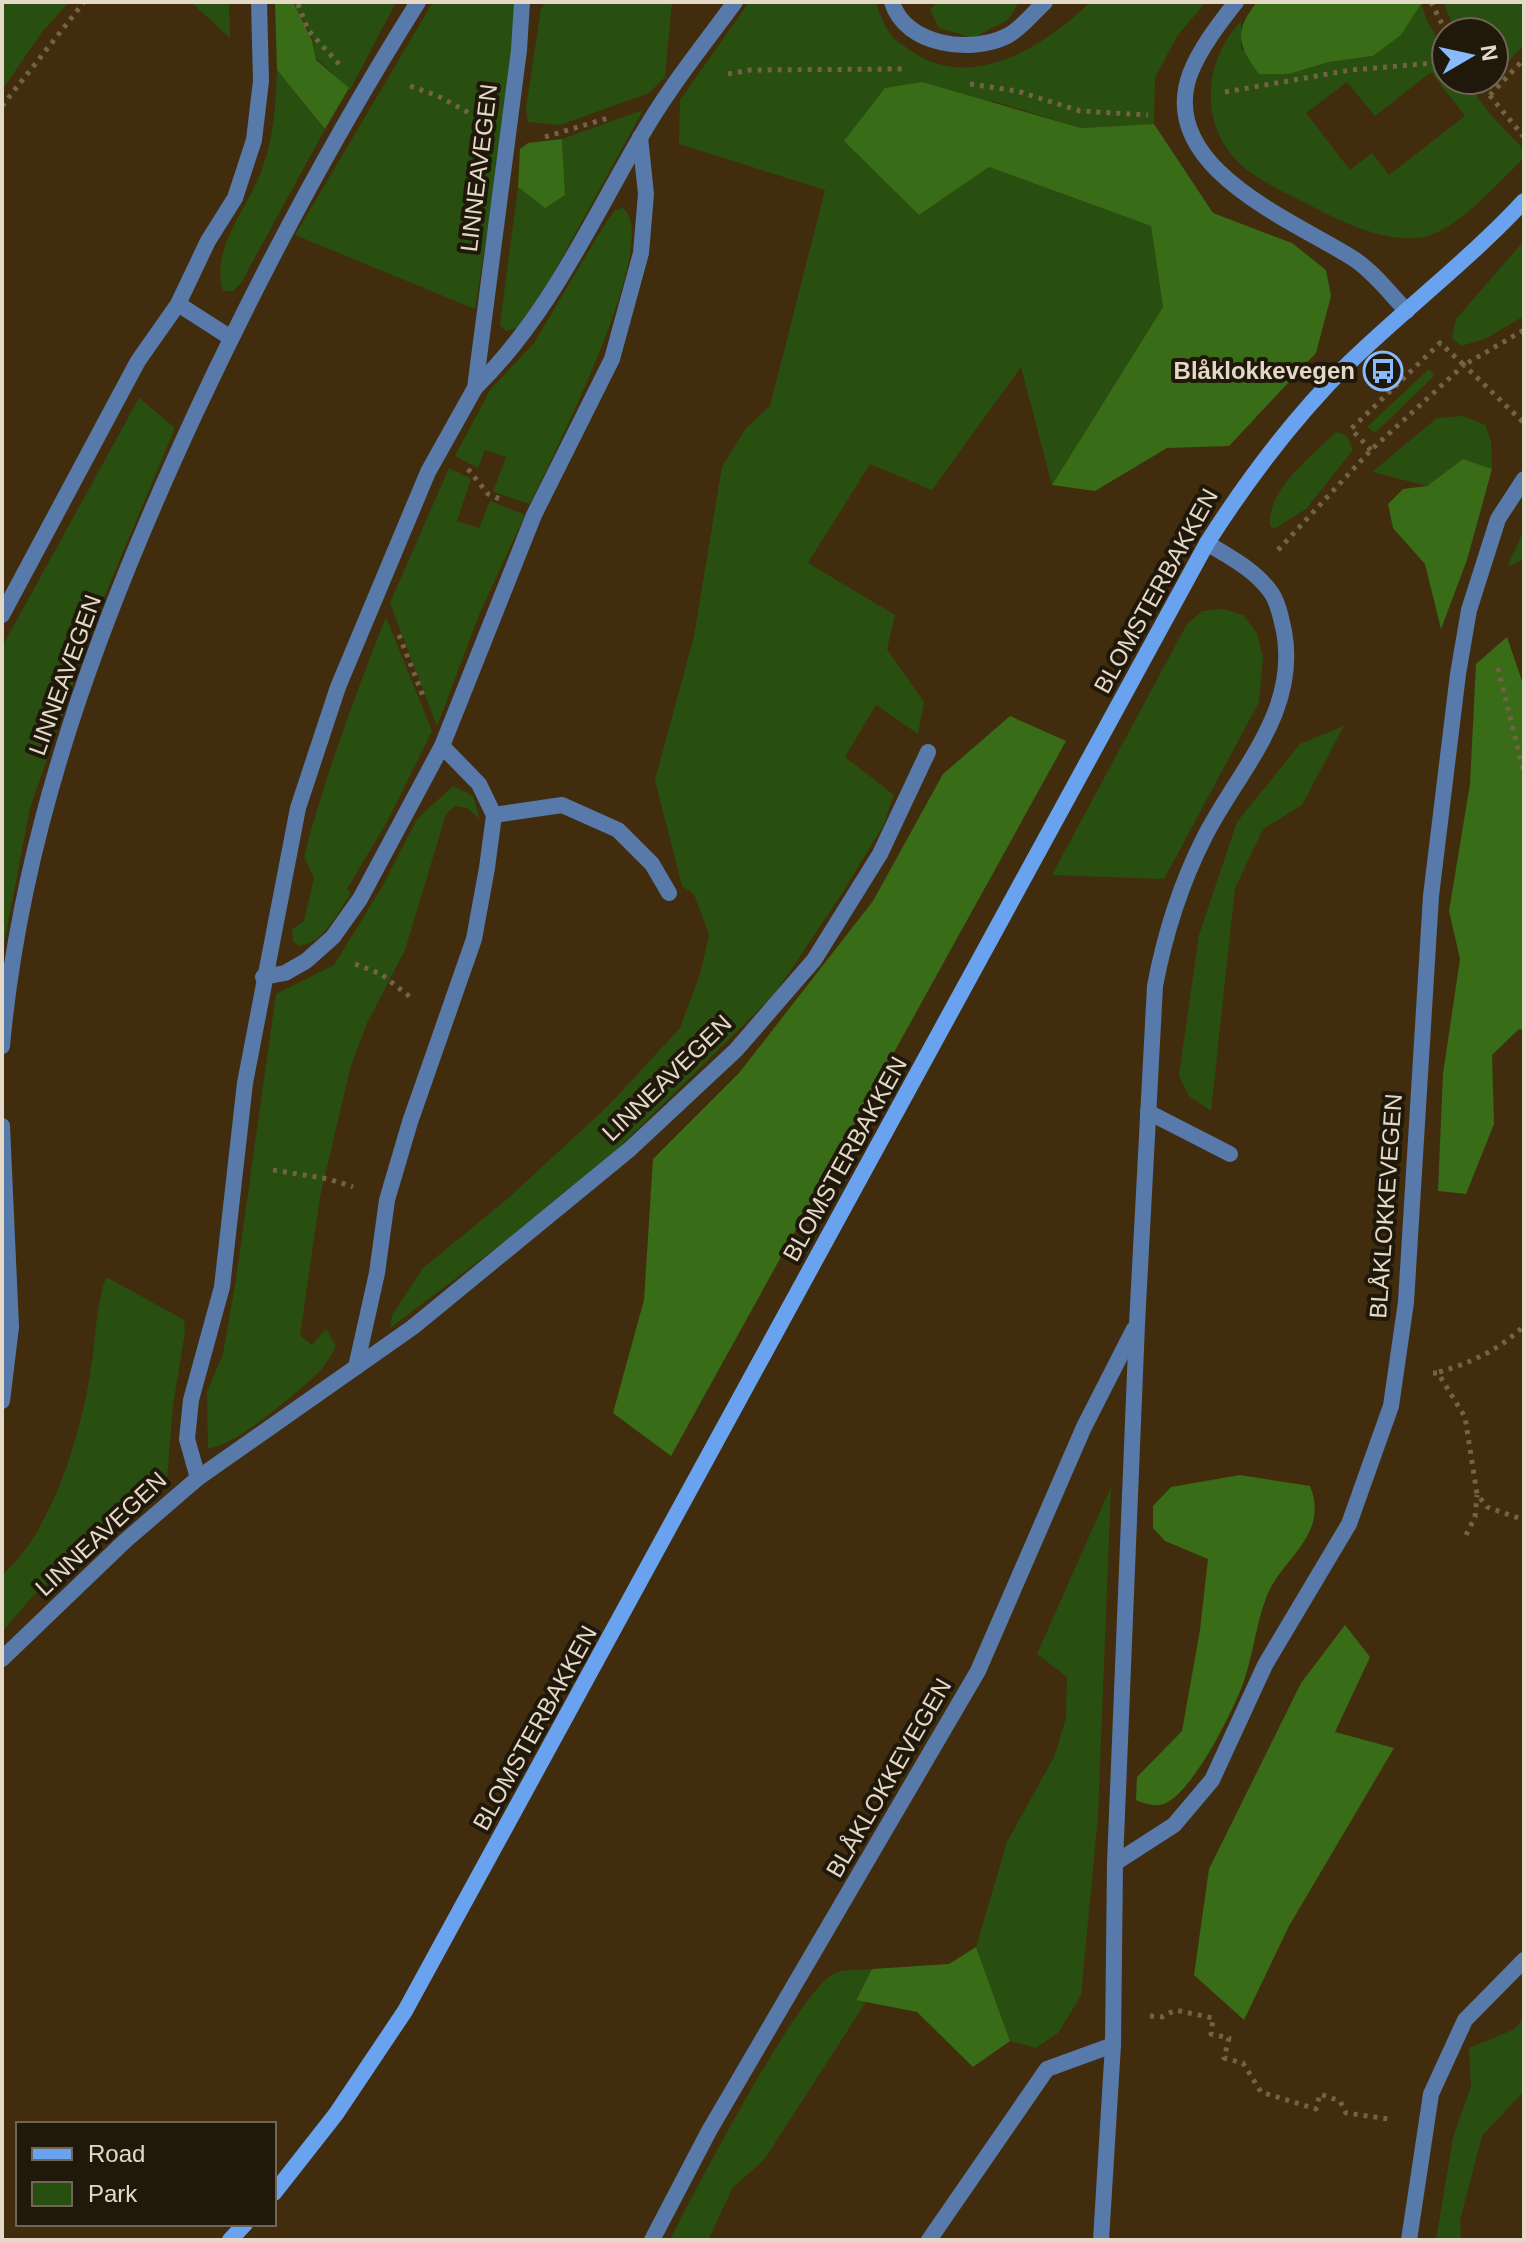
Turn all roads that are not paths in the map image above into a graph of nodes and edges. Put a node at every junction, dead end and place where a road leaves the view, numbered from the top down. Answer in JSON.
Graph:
{"nodes":[{"id":1,"x":259,"y":2,"type":"edge"},
{"id":2,"x":418,"y":2,"type":"edge"},
{"id":3,"x":522,"y":2,"type":"edge"},
{"id":4,"x":735,"y":2,"type":"edge"},
{"id":5,"x":892,"y":2,"type":"edge"},
{"id":6,"x":1045,"y":2,"type":"edge"},
{"id":7,"x":1236,"y":2,"type":"edge"},
{"id":8,"x":640,"y":137,"type":"junction"},
{"id":9,"x":1524,"y":201,"type":"edge"},
{"id":10,"x":178,"y":304,"type":"junction"},
{"id":11,"x":1407,"y":311,"type":"junction"},
{"id":12,"x":231,"y":338,"type":"junction"},
{"id":13,"x":475,"y":388,"type":"junction"},
{"id":14,"x":1524,"y":479,"type":"edge"},
{"id":15,"x":1207,"y":543,"type":"junction"},
{"id":16,"x":2,"y":615,"type":"edge"},
{"id":17,"x":442,"y":746,"type":"junction"},
{"id":18,"x":928,"y":752,"type":"dead end"},
{"id":19,"x":494,"y":815,"type":"junction"},
{"id":20,"x":669,"y":893,"type":"dead end"},
{"id":21,"x":263,"y":977,"type":"junction"},
{"id":22,"x":2,"y":1046,"type":"edge"},
{"id":23,"x":1148,"y":1112,"type":"junction"},
{"id":24,"x":2,"y":1126,"type":"edge"},
{"id":25,"x":1230,"y":1154,"type":"dead end"},
{"id":26,"x":4,"y":1229,"type":"edge"},
{"id":27,"x":1137,"y":1324,"type":"junction"},
{"id":28,"x":356,"y":1367,"type":"junction"},
{"id":29,"x":2,"y":1401,"type":"edge"},
{"id":30,"x":198,"y":1478,"type":"junction"},
{"id":31,"x":2,"y":1659,"type":"edge"},
{"id":32,"x":1115,"y":1863,"type":"junction"},
{"id":33,"x":1524,"y":1960,"type":"edge"},
{"id":34,"x":1113,"y":2045,"type":"junction"},
{"id":35,"x":276,"y":2190,"type":"edge"},
{"id":36,"x":652,"y":2240,"type":"edge"},
{"id":37,"x":929,"y":2240,"type":"edge"},
{"id":38,"x":1101,"y":2240,"type":"edge"},
{"id":39,"x":1409,"y":2240,"type":"edge"}],
"edges":[{"from":1,"to":10,"type":"street"},
{"from":2,"to":12,"type":"street","name":"LINNEAVEGEN"},
{"from":3,"to":13,"type":"street","name":"LINNEAVEGEN"},
{"from":4,"to":8,"type":"street","name":"LINNEAVEGEN"},
{"from":5,"to":6,"type":"street"},
{"from":7,"to":11,"type":"street"},
{"from":8,"to":13,"type":"street","name":"LINNEAVEGEN"},
{"from":8,"to":17,"type":"street"},
{"from":9,"to":11,"type":"street","name":"BLOMSTERBAKKEN"},
{"from":10,"to":12,"type":"street"},
{"from":10,"to":16,"type":"street"},
{"from":11,"to":15,"type":"street","name":"BLOMSTERBAKKEN"},
{"from":12,"to":22,"type":"street","name":"LINNEAVEGEN"},
{"from":13,"to":21,"type":"street","name":"LINNEAVEGEN"},
{"from":14,"to":32,"type":"street","name":"BLÅKLOKKEVEGEN"},
{"from":15,"to":23,"type":"street","name":"BLÅKLOKKEVEGEN"},
{"from":15,"to":35,"type":"street","name":"BLOMSTERBAKKEN"},
{"from":17,"to":19,"type":"street"},
{"from":17,"to":21,"type":"street"},
{"from":18,"to":28,"type":"street","name":"LINNEAVEGEN"},
{"from":19,"to":20,"type":"street"},
{"from":19,"to":28,"type":"street"},
{"from":21,"to":30,"type":"street","name":"LINNEAVEGEN"},
{"from":23,"to":25,"type":"street"},
{"from":23,"to":27,"type":"street","name":"BLÅKLOKKEVEGEN"},
{"from":24,"to":26,"type":"street"},
{"from":26,"to":29,"type":"street"},
{"from":27,"to":32,"type":"street","name":"BLÅKLOKKEVEGEN"},
{"from":27,"to":36,"type":"street","name":"BLÅKLOKKEVEGEN"},
{"from":28,"to":30,"type":"street","name":"LINNEAVEGEN"},
{"from":30,"to":31,"type":"street","name":"LINNEAVEGEN"},
{"from":32,"to":34,"type":"street","name":"BLÅKLOKKEVEGEN"},
{"from":33,"to":39,"type":"street"},
{"from":34,"to":37,"type":"street"},
{"from":34,"to":38,"type":"street","name":"BLÅKLOKKEVEGEN"}]}
